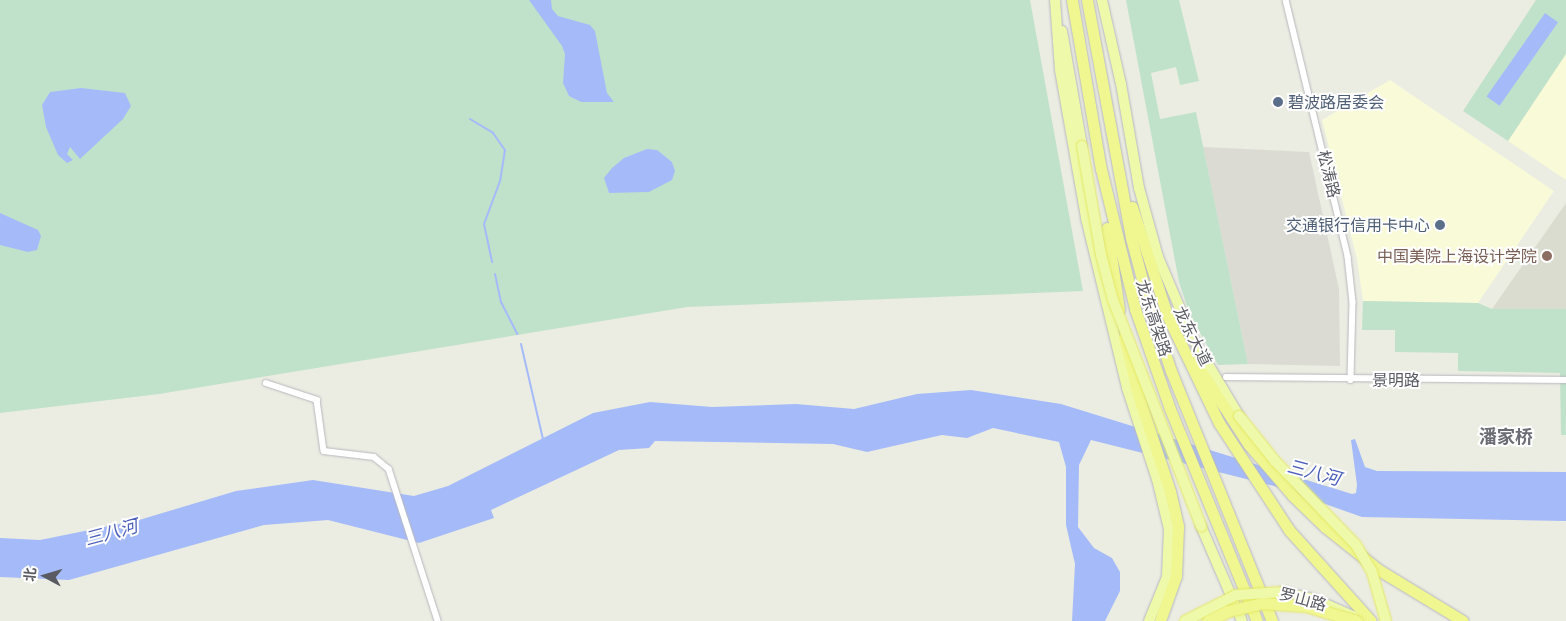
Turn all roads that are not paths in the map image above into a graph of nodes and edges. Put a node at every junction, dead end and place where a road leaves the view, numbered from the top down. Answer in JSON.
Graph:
{"nodes":[{"id":1,"x":1056,"y":0,"type":"edge"},
{"id":2,"x":1072,"y":0,"type":"edge"},
{"id":3,"x":1087,"y":0,"type":"edge"},
{"id":4,"x":1102,"y":0,"type":"edge"},
{"id":5,"x":1286,"y":0,"type":"edge"},
{"id":6,"x":1105,"y":99,"type":"junction"},
{"id":7,"x":1101,"y":169,"type":"junction"},
{"id":8,"x":1226,"y":377,"type":"dead end"},
{"id":9,"x":1351,"y":380,"type":"junction"},
{"id":10,"x":1566,"y":380,"type":"edge"},
{"id":11,"x":266,"y":383,"type":"dead end"},
{"id":12,"x":1229,"y":419,"type":"junction"},
{"id":13,"x":1168,"y":502,"type":"junction"},
{"id":14,"x":438,"y":621,"type":"edge"},
{"id":15,"x":1149,"y":621,"type":"edge"},
{"id":16,"x":1160,"y":621,"type":"edge"},
{"id":17,"x":1185,"y":621,"type":"edge"},
{"id":18,"x":1208,"y":621,"type":"edge"},
{"id":19,"x":1242,"y":621,"type":"edge"},
{"id":20,"x":1257,"y":621,"type":"edge"},
{"id":21,"x":1272,"y":621,"type":"edge"},
{"id":22,"x":1357,"y":621,"type":"edge"},
{"id":23,"x":1365,"y":621,"type":"edge"},
{"id":24,"x":1371,"y":621,"type":"edge"},
{"id":25,"x":1386,"y":621,"type":"edge"},
{"id":26,"x":1463,"y":621,"type":"edge"}],
"edges":[{"from":1,"to":13,"type":"main road"},
{"from":1,"to":19,"type":"main road","bridge":true},
{"from":2,"to":7,"type":"highway","name":"龙东高架路"},
{"from":3,"to":6,"type":"highway","name":"龙东高架路"},
{"from":4,"to":12,"type":"main road","name":"龙东大道"},
{"from":5,"to":9,"type":"street","name":"松涛路"},
{"from":6,"to":12,"type":"highway"},
{"from":6,"to":21,"type":"highway","name":"龙东高架路"},
{"from":7,"to":13,"type":"highway"},
{"from":7,"to":20,"type":"highway","name":"龙东高架路"},
{"from":8,"to":9,"type":"street","name":"景明路"},
{"from":9,"to":10,"type":"street","name":"景明路"},
{"from":11,"to":14,"type":"street"},
{"from":12,"to":24,"type":"highway"},
{"from":12,"to":25,"type":"main road","name":"龙东大道","bridge":true},
{"from":12,"to":26,"type":"highway"},
{"from":13,"to":15,"type":"main road"},
{"from":13,"to":16,"type":"highway"},
{"from":17,"to":23,"type":"main road","name":"罗山路","bridge":true},
{"from":18,"to":22,"type":"highway","bridge":true}]}
